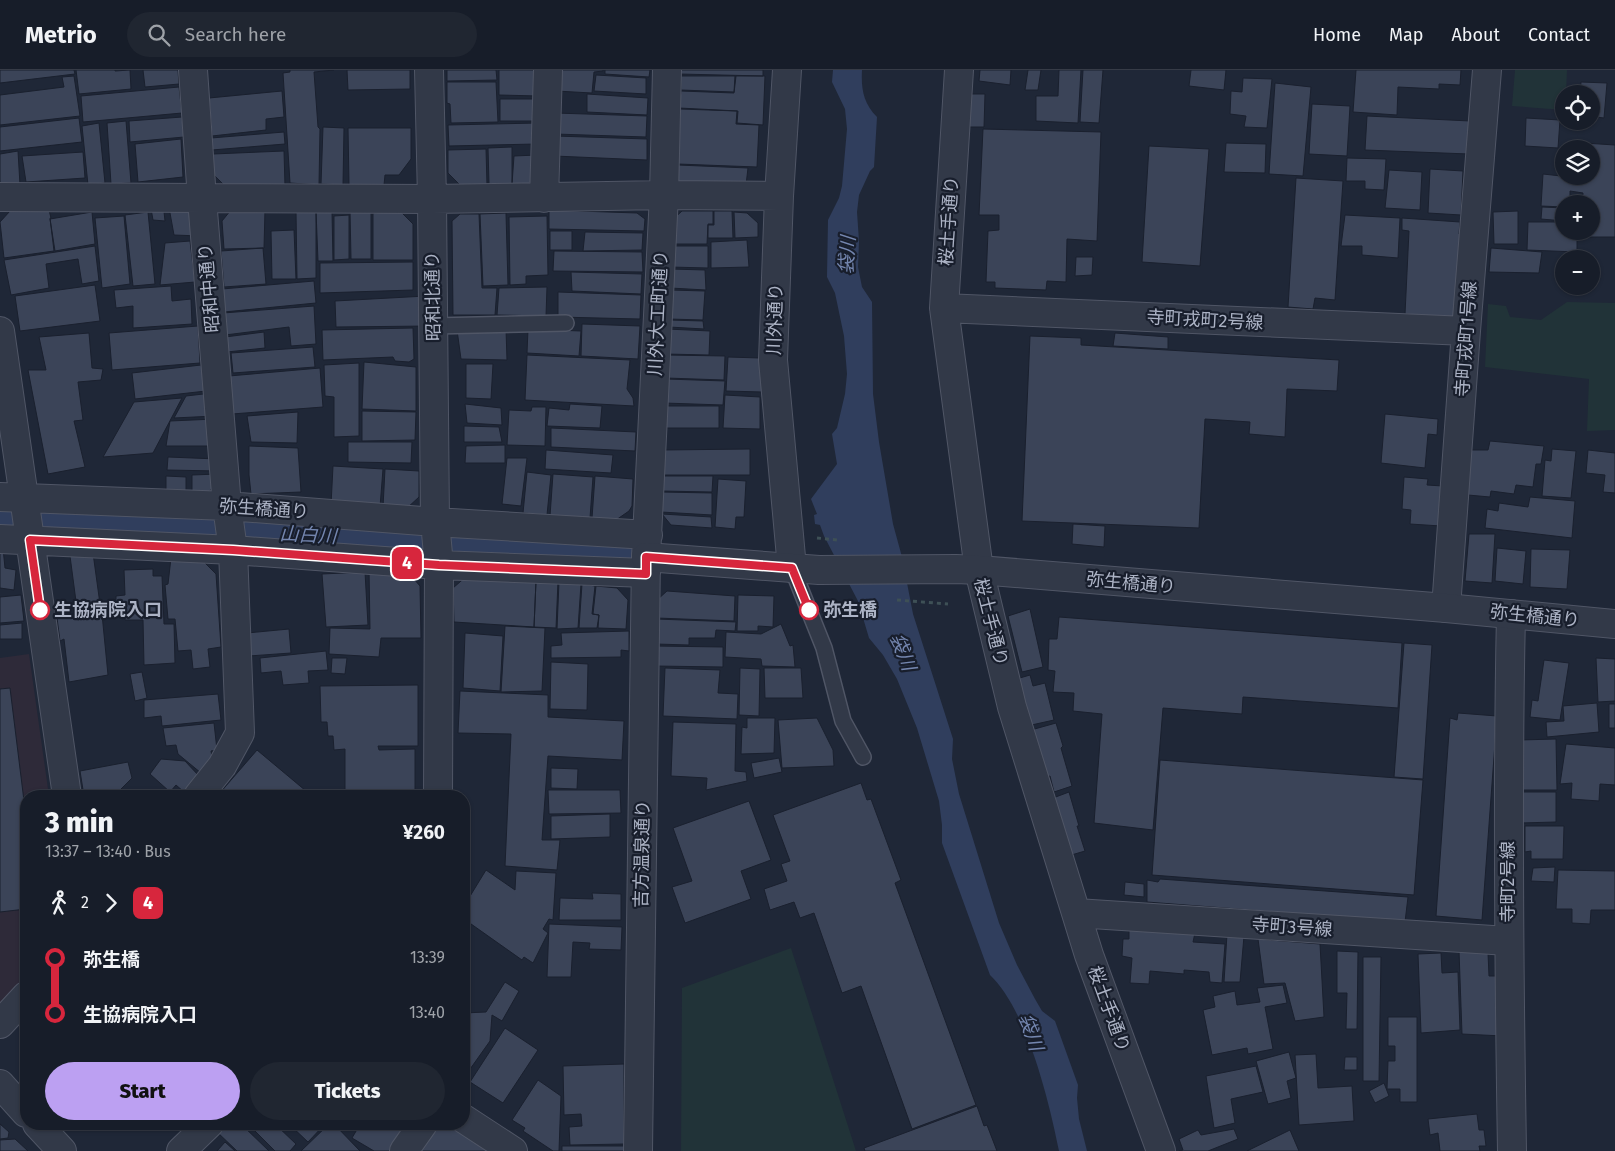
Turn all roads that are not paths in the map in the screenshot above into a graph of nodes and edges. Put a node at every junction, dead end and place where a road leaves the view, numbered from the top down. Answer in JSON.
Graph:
{"nodes":[{"id":1,"x":194,"y":70,"type":"edge"},
{"id":2,"x":429,"y":70,"type":"edge"},
{"id":3,"x":548,"y":70,"type":"edge"},
{"id":4,"x":667,"y":70,"type":"edge"},
{"id":5,"x":787,"y":70,"type":"edge"},
{"id":6,"x":958,"y":70,"type":"edge"},
{"id":7,"x":1487,"y":70,"type":"edge"},
{"id":8,"x":664,"y":195,"type":"junction"},
{"id":9,"x":779,"y":196,"type":"junction"},
{"id":10,"x":0,"y":197,"type":"edge"},
{"id":11,"x":202,"y":198,"type":"junction"},
{"id":12,"x":544,"y":198,"type":"junction"},
{"id":13,"x":432,"y":199,"type":"junction"},
{"id":14,"x":944,"y":308,"type":"junction"},
{"id":15,"x":566,"y":323,"type":"dead end"},
{"id":16,"x":433,"y":326,"type":"junction"},
{"id":17,"x":0,"y":331,"type":"edge"},
{"id":18,"x":1466,"y":331,"type":"junction"},
{"id":19,"x":12,"y":498,"type":"edge"},
{"id":20,"x":227,"y":506,"type":"junction"},
{"id":21,"x":435,"y":522,"type":"junction"},
{"id":22,"x":0,"y":538,"type":"edge"},
{"id":23,"x":30,"y":540,"type":"junction"},
{"id":24,"x":233,"y":550,"type":"junction"},
{"id":25,"x":647,"y":555,"type":"junction"},
{"id":26,"x":439,"y":565,"type":"junction"},
{"id":27,"x":805,"y":569,"type":"junction"},
{"id":28,"x":967,"y":570,"type":"junction"},
{"id":29,"x":1446,"y":608,"type":"junction"},
{"id":30,"x":1511,"y":614,"type":"junction"},
{"id":31,"x":1615,"y":624,"type":"edge"},
{"id":32,"x":863,"y":757,"type":"dead end"},
{"id":33,"x":66,"y":790,"type":"edge"},
{"id":34,"x":203,"y":790,"type":"edge"},
{"id":35,"x":438,"y":790,"type":"edge"},
{"id":36,"x":1076,"y":913,"type":"junction"},
{"id":37,"x":1508,"y":941,"type":"junction"},
{"id":38,"x":20,"y":1002,"type":"edge"},
{"id":39,"x":0,"y":1024,"type":"edge"},
{"id":40,"x":0,"y":1084,"type":"edge"},
{"id":41,"x":20,"y":1106,"type":"edge"},
{"id":42,"x":470,"y":1123,"type":"edge"},
{"id":43,"x":42,"y":1130,"type":"edge"},
{"id":44,"x":203,"y":1130,"type":"edge"},
{"id":45,"x":419,"y":1130,"type":"edge"},
{"id":46,"x":62,"y":1151,"type":"edge"},
{"id":47,"x":181,"y":1151,"type":"edge"},
{"id":48,"x":404,"y":1151,"type":"edge"},
{"id":49,"x":513,"y":1151,"type":"edge"},
{"id":50,"x":638,"y":1151,"type":"edge"},
{"id":51,"x":1161,"y":1151,"type":"edge"},
{"id":52,"x":1512,"y":1151,"type":"edge"}],
"edges":[{"from":1,"to":11,"type":"street","name":"昭和中通り"},
{"from":2,"to":13,"type":"street","name":"昭和北通り"},
{"from":3,"to":12,"type":"street"},
{"from":4,"to":8,"type":"street","name":"川外大工町通り"},
{"from":5,"to":9,"type":"street","name":"川外通り"},
{"from":6,"to":14,"type":"street","name":"桜土手通り"},
{"from":7,"to":18,"type":"street","name":"寺町戎町1号線"},
{"from":8,"to":9,"type":"street"},
{"from":8,"to":12,"type":"street"},
{"from":8,"to":25,"type":"street","name":"川外大工町通り"},
{"from":9,"to":27,"type":"street","name":"川外通り"},
{"from":10,"to":11,"type":"street"},
{"from":11,"to":13,"type":"street"},
{"from":11,"to":20,"type":"street","name":"昭和中通り"},
{"from":12,"to":13,"type":"street"},
{"from":13,"to":16,"type":"street","name":"昭和北通り"},
{"from":14,"to":18,"type":"street","name":"寺町戎町2号線"},
{"from":14,"to":28,"type":"street","name":"桜土手通り"},
{"from":15,"to":16,"type":"lane"},
{"from":16,"to":21,"type":"street","name":"昭和北通り"},
{"from":17,"to":19,"type":"street"},
{"from":18,"to":29,"type":"street","name":"寺町戎町1号線"},
{"from":19,"to":20,"type":"street","name":"弥生橋通り"},
{"from":19,"to":23,"type":"street"},
{"from":20,"to":21,"type":"street","name":"弥生橋通り"},
{"from":20,"to":24,"type":"street","name":"昭和中通り"},
{"from":21,"to":25,"type":"street","name":"弥生橋通り"},
{"from":21,"to":26,"type":"street","name":"昭和北通り"},
{"from":22,"to":23,"type":"street","name":"弥生橋通り"},
{"from":23,"to":24,"type":"street","name":"弥生橋通り"},
{"from":23,"to":33,"type":"street"},
{"from":24,"to":26,"type":"street","name":"弥生橋通り"},
{"from":24,"to":34,"type":"street","name":"昭和中通り"},
{"from":25,"to":26,"type":"street","name":"弥生橋通り"},
{"from":25,"to":27,"type":"street","name":"弥生橋通り"},
{"from":25,"to":50,"type":"street","name":"吉方温泉通り"},
{"from":26,"to":35,"type":"street","name":"昭和北通り"},
{"from":27,"to":28,"type":"street","name":"弥生橋通り"},
{"from":27,"to":32,"type":"lane"},
{"from":28,"to":29,"type":"street","name":"弥生橋通り"},
{"from":28,"to":36,"type":"street","name":"桜土手通り"},
{"from":29,"to":30,"type":"street","name":"弥生橋通り"},
{"from":30,"to":31,"type":"street","name":"弥生橋通り"},
{"from":30,"to":37,"type":"street","name":"寺町2号線"},
{"from":36,"to":37,"type":"street","name":"寺町3号線"},
{"from":36,"to":51,"type":"street","name":"桜土手通り"},
{"from":37,"to":52,"type":"street","name":"寺町2号線"},
{"from":38,"to":39,"type":"street"},
{"from":40,"to":41,"type":"street"},
{"from":42,"to":49,"type":"street"},
{"from":43,"to":46,"type":"street"},
{"from":44,"to":47,"type":"street"},
{"from":45,"to":48,"type":"street"}]}
